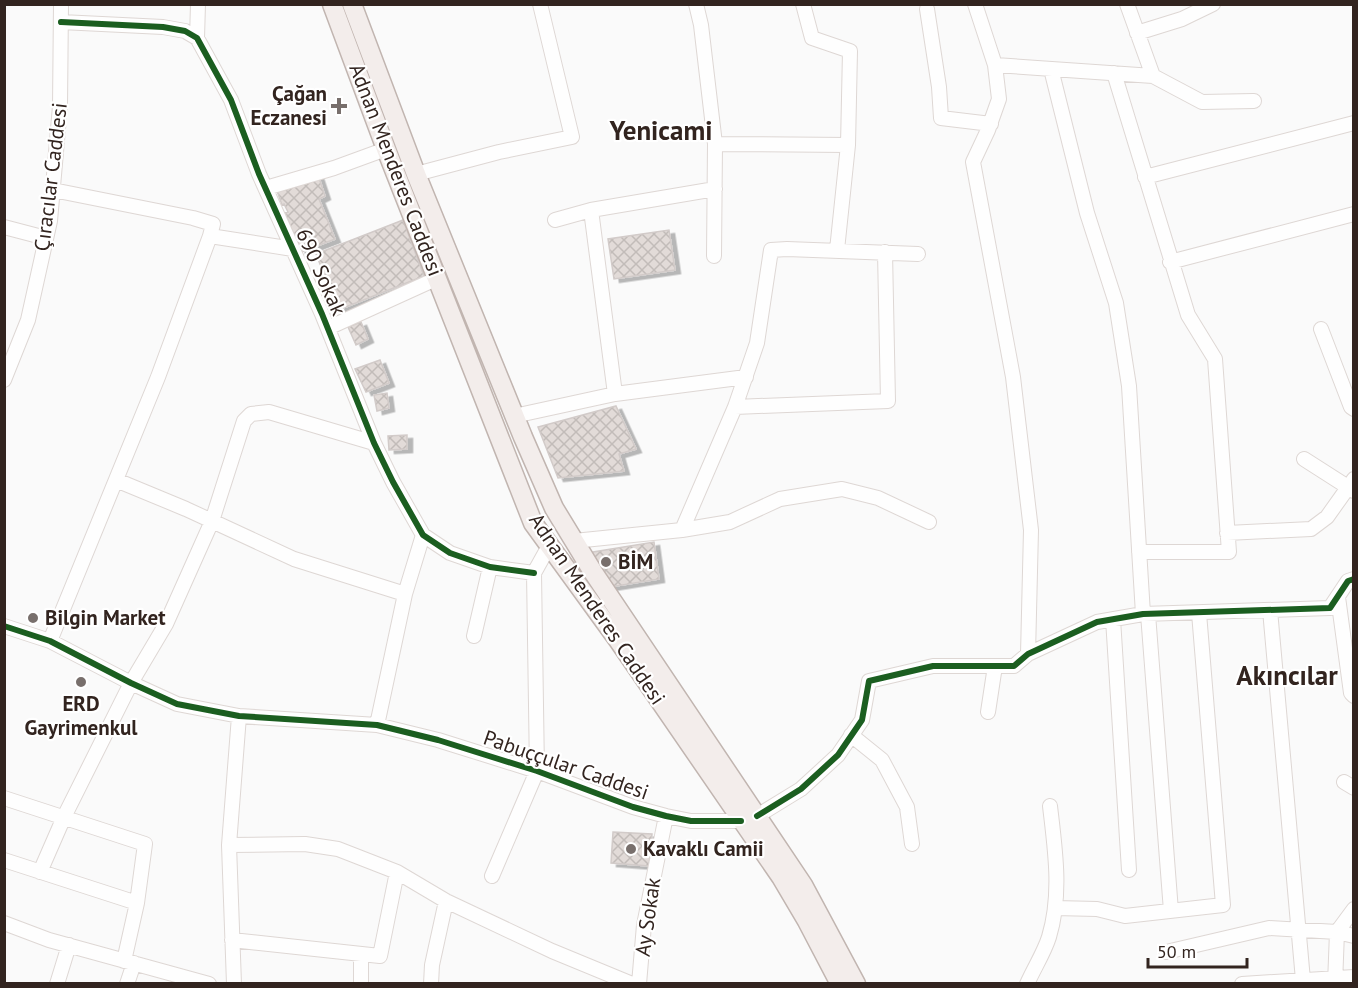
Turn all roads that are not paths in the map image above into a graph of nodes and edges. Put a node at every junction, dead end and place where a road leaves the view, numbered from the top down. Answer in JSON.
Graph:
{"nodes":[{"id":1,"x":61,"y":4,"type":"edge"},
{"id":2,"x":198,"y":4,"type":"edge"},
{"id":3,"x":332,"y":4,"type":"edge"},
{"id":4,"x":352,"y":4,"type":"edge"},
{"id":5,"x":359,"y":4,"type":"edge"},
{"id":6,"x":540,"y":4,"type":"edge"},
{"id":7,"x":696,"y":4,"type":"edge"},
{"id":8,"x":803,"y":4,"type":"edge"},
{"id":9,"x":975,"y":4,"type":"edge"},
{"id":10,"x":1127,"y":4,"type":"edge"},
{"id":11,"x":1213,"y":4,"type":"edge"},
{"id":12,"x":927,"y":9,"type":"dead end"},
{"id":13,"x":61,"y":22,"type":"junction"},
{"id":14,"x":360,"y":30,"type":"junction"},
{"id":15,"x":1137,"y":33,"type":"junction"},
{"id":16,"x":197,"y":38,"type":"junction"},
{"id":17,"x":995,"y":65,"type":"junction"},
{"id":18,"x":1051,"y":69,"type":"junction"},
{"id":19,"x":1114,"y":73,"type":"junction"},
{"id":20,"x":1153,"y":76,"type":"junction"},
{"id":21,"x":1254,"y":101,"type":"dead end"},
{"id":22,"x":1353,"y":123,"type":"edge"},
{"id":23,"x":991,"y":124,"type":"junction"},
{"id":24,"x":715,"y":144,"type":"junction"},
{"id":25,"x":848,"y":145,"type":"junction"},
{"id":26,"x":386,"y":149,"type":"junction"},
{"id":27,"x":416,"y":174,"type":"junction"},
{"id":28,"x":1144,"y":177,"type":"junction"},
{"id":29,"x":266,"y":188,"type":"junction"},
{"id":30,"x":714,"y":189,"type":"junction"},
{"id":31,"x":53,"y":190,"type":"junction"},
{"id":32,"x":591,"y":210,"type":"junction"},
{"id":33,"x":1353,"y":214,"type":"edge"},
{"id":34,"x":555,"y":220,"type":"dead end"},
{"id":35,"x":4,"y":227,"type":"edge"},
{"id":36,"x":210,"y":236,"type":"junction"},
{"id":37,"x":46,"y":238,"type":"junction"},
{"id":38,"x":293,"y":249,"type":"junction"},
{"id":39,"x":837,"y":250,"type":"junction"},
{"id":40,"x":885,"y":252,"type":"junction"},
{"id":41,"x":918,"y":254,"type":"dead end"},
{"id":42,"x":714,"y":256,"type":"dead end"},
{"id":43,"x":1170,"y":262,"type":"junction"},
{"id":44,"x":438,"y":278,"type":"junction"},
{"id":45,"x":328,"y":328,"type":"junction"},
{"id":46,"x":1321,"y":329,"type":"dead end"},
{"id":47,"x":746,"y":377,"type":"junction"},
{"id":48,"x":4,"y":380,"type":"edge"},
{"id":49,"x":615,"y":394,"type":"junction"},
{"id":50,"x":735,"y":407,"type":"junction"},
{"id":51,"x":1353,"y":409,"type":"edge"},
{"id":52,"x":514,"y":416,"type":"junction"},
{"id":53,"x":374,"y":443,"type":"junction"},
{"id":54,"x":1304,"y":459,"type":"dead end"},
{"id":55,"x":116,"y":480,"type":"junction"},
{"id":56,"x":1352,"y":486,"type":"edge"},
{"id":57,"x":212,"y":522,"type":"junction"},
{"id":58,"x":928,"y":522,"type":"dead end"},
{"id":59,"x":682,"y":530,"type":"junction"},
{"id":60,"x":1227,"y":533,"type":"junction"},
{"id":61,"x":423,"y":535,"type":"junction"},
{"id":62,"x":574,"y":541,"type":"junction"},
{"id":63,"x":549,"y":546,"type":"junction"},
{"id":64,"x":1139,"y":552,"type":"junction"},
{"id":65,"x":490,"y":567,"type":"junction"},
{"id":66,"x":534,"y":573,"type":"junction"},
{"id":67,"x":1353,"y":579,"type":"edge"},
{"id":68,"x":405,"y":594,"type":"junction"},
{"id":69,"x":1338,"y":597,"type":"junction"},
{"id":70,"x":1270,"y":610,"type":"junction"},
{"id":71,"x":1199,"y":613,"type":"junction"},
{"id":72,"x":1145,"y":614,"type":"junction"},
{"id":73,"x":1113,"y":620,"type":"junction"},
{"id":74,"x":4,"y":626,"type":"edge"},
{"id":75,"x":474,"y":636,"type":"dead end"},
{"id":76,"x":50,"y":641,"type":"junction"},
{"id":77,"x":1028,"y":654,"type":"junction"},
{"id":78,"x":995,"y":666,"type":"junction"},
{"id":79,"x":131,"y":683,"type":"junction"},
{"id":80,"x":1353,"y":696,"type":"edge"},
{"id":81,"x":987,"y":712,"type":"dead end"},
{"id":82,"x":239,"y":716,"type":"junction"},
{"id":83,"x":377,"y":724,"type":"junction"},
{"id":84,"x":851,"y":735,"type":"junction"},
{"id":85,"x":537,"y":771,"type":"junction"},
{"id":86,"x":4,"y":798,"type":"edge"},
{"id":87,"x":1050,"y":806,"type":"dead end"},
{"id":88,"x":666,"y":816,"type":"junction"},
{"id":89,"x":64,"y":817,"type":"junction"},
{"id":90,"x":749,"y":818,"type":"junction"},
{"id":91,"x":912,"y":844,"type":"dead end"},
{"id":92,"x":229,"y":845,"type":"junction"},
{"id":93,"x":4,"y":860,"type":"edge"},
{"id":94,"x":1129,"y":870,"type":"dead end"},
{"id":95,"x":40,"y":872,"type":"junction"},
{"id":96,"x":397,"y":873,"type":"junction"},
{"id":97,"x":492,"y":876,"type":"dead end"},
{"id":98,"x":446,"y":901,"type":"junction"},
{"id":99,"x":137,"y":903,"type":"junction"},
{"id":100,"x":1055,"y":908,"type":"junction"},
{"id":101,"x":1353,"y":909,"type":"edge"},
{"id":102,"x":1171,"y":911,"type":"junction"},
{"id":103,"x":5,"y":924,"type":"edge"},
{"id":104,"x":1298,"y":929,"type":"junction"},
{"id":105,"x":1338,"y":932,"type":"junction"},
{"id":106,"x":1353,"y":936,"type":"edge"},
{"id":107,"x":232,"y":940,"type":"junction"},
{"id":108,"x":69,"y":945,"type":"junction"},
{"id":109,"x":1166,"y":952,"type":"dead end"},
{"id":110,"x":361,"y":954,"type":"junction"},
{"id":111,"x":129,"y":962,"type":"junction"},
{"id":112,"x":1353,"y":977,"type":"edge"},
{"id":113,"x":1303,"y":980,"type":"junction"},
{"id":114,"x":1335,"y":981,"type":"edge"},
{"id":115,"x":203,"y":983,"type":"edge"},
{"id":116,"x":57,"y":984,"type":"edge"},
{"id":117,"x":127,"y":984,"type":"edge"},
{"id":118,"x":234,"y":984,"type":"edge"},
{"id":119,"x":361,"y":984,"type":"edge"},
{"id":120,"x":431,"y":984,"type":"edge"},
{"id":121,"x":632,"y":984,"type":"edge"},
{"id":122,"x":639,"y":984,"type":"edge"},
{"id":123,"x":840,"y":984,"type":"edge"},
{"id":124,"x":856,"y":984,"type":"edge"},
{"id":125,"x":1027,"y":984,"type":"edge"},
{"id":126,"x":1242,"y":984,"type":"edge"}],
"edges":[{"from":1,"to":13,"type":"street","name":"Çıracılar Caddesi"},
{"from":2,"to":16,"type":"street"},
{"from":3,"to":26,"type":"main road","name":"Adnan Menderes Caddesi"},
{"from":4,"to":14,"type":"main road","name":"Adnan Menderes Caddesi"},
{"from":5,"to":14,"type":"main road"},
{"from":6,"to":27,"type":"street"},
{"from":7,"to":24,"type":"street"},
{"from":8,"to":25,"type":"street"},
{"from":9,"to":17,"type":"street"},
{"from":10,"to":15,"type":"street"},
{"from":11,"to":15,"type":"street"},
{"from":12,"to":23,"type":"street"},
{"from":13,"to":16,"type":"street"},
{"from":13,"to":31,"type":"street","name":"Çıracılar Caddesi"},
{"from":14,"to":27,"type":"main road","name":"Adnan Menderes Caddesi"},
{"from":15,"to":20,"type":"street"},
{"from":16,"to":29,"type":"street","name":"690 Sokak"},
{"from":17,"to":18,"type":"street"},
{"from":17,"to":23,"type":"street"},
{"from":18,"to":19,"type":"street"},
{"from":18,"to":64,"type":"street"},
{"from":19,"to":20,"type":"street"},
{"from":19,"to":28,"type":"street"},
{"from":20,"to":21,"type":"street"},
{"from":22,"to":28,"type":"street"},
{"from":23,"to":77,"type":"street"},
{"from":24,"to":25,"type":"street"},
{"from":24,"to":30,"type":"street"},
{"from":25,"to":39,"type":"street"},
{"from":26,"to":29,"type":"street"},
{"from":26,"to":44,"type":"main road","name":"Adnan Menderes Caddesi"},
{"from":27,"to":52,"type":"main road","name":"Adnan Menderes Caddesi"},
{"from":28,"to":43,"type":"street"},
{"from":29,"to":38,"type":"street","name":"690 Sokak"},
{"from":30,"to":32,"type":"street"},
{"from":30,"to":42,"type":"street"},
{"from":31,"to":36,"type":"street"},
{"from":31,"to":37,"type":"street","name":"Çıracılar Caddesi"},
{"from":32,"to":34,"type":"street"},
{"from":32,"to":49,"type":"street"},
{"from":33,"to":43,"type":"street"},
{"from":35,"to":37,"type":"street"},
{"from":36,"to":38,"type":"street"},
{"from":36,"to":55,"type":"street"},
{"from":37,"to":48,"type":"street","name":"Çıracılar Caddesi"},
{"from":38,"to":45,"type":"street","name":"690 Sokak"},
{"from":39,"to":40,"type":"street"},
{"from":39,"to":47,"type":"street"},
{"from":40,"to":41,"type":"street"},
{"from":40,"to":50,"type":"street"},
{"from":43,"to":60,"type":"street"},
{"from":44,"to":45,"type":"street"},
{"from":44,"to":63,"type":"main road","name":"Adnan Menderes Caddesi"},
{"from":45,"to":53,"type":"street","name":"690 Sokak"},
{"from":46,"to":51,"type":"street"},
{"from":47,"to":49,"type":"street"},
{"from":47,"to":50,"type":"street"},
{"from":49,"to":52,"type":"street"},
{"from":50,"to":59,"type":"street"},
{"from":52,"to":62,"type":"main road","name":"Adnan Menderes Caddesi"},
{"from":53,"to":57,"type":"street"},
{"from":53,"to":61,"type":"street","name":"690 Sokak"},
{"from":54,"to":56,"type":"street"},
{"from":55,"to":57,"type":"street"},
{"from":55,"to":76,"type":"street"},
{"from":56,"to":60,"type":"street"},
{"from":57,"to":68,"type":"street"},
{"from":57,"to":79,"type":"street"},
{"from":58,"to":59,"type":"street"},
{"from":59,"to":62,"type":"street"},
{"from":60,"to":64,"type":"street"},
{"from":61,"to":65,"type":"street","name":"690 Sokak"},
{"from":61,"to":68,"type":"street"},
{"from":62,"to":90,"type":"main road","name":"Adnan Menderes Caddesi"},
{"from":63,"to":66,"type":"street"},
{"from":63,"to":90,"type":"main road","name":"Adnan Menderes Caddesi"},
{"from":64,"to":72,"type":"street"},
{"from":65,"to":66,"type":"street","name":"690 Sokak"},
{"from":65,"to":75,"type":"street"},
{"from":66,"to":85,"type":"street"},
{"from":67,"to":69,"type":"street"},
{"from":68,"to":83,"type":"street"},
{"from":69,"to":70,"type":"street"},
{"from":69,"to":80,"type":"street"},
{"from":70,"to":71,"type":"street"},
{"from":70,"to":104,"type":"street"},
{"from":71,"to":72,"type":"street"},
{"from":71,"to":102,"type":"street"},
{"from":72,"to":73,"type":"street"},
{"from":72,"to":102,"type":"street"},
{"from":73,"to":77,"type":"street"},
{"from":73,"to":94,"type":"street"},
{"from":74,"to":76,"type":"street","name":"Pabuççular Caddesi"},
{"from":76,"to":79,"type":"street","name":"Pabuççular Caddesi"},
{"from":77,"to":78,"type":"street"},
{"from":78,"to":81,"type":"street"},
{"from":78,"to":84,"type":"street"},
{"from":79,"to":82,"type":"street","name":"Pabuççular Caddesi"},
{"from":79,"to":89,"type":"street"},
{"from":82,"to":83,"type":"street","name":"Pabuççular Caddesi"},
{"from":82,"to":92,"type":"street"},
{"from":83,"to":85,"type":"street","name":"Pabuççular Caddesi"},
{"from":84,"to":90,"type":"street"},
{"from":84,"to":91,"type":"street"},
{"from":85,"to":88,"type":"street","name":"Pabuççular Caddesi"},
{"from":85,"to":97,"type":"street"},
{"from":86,"to":89,"type":"street"},
{"from":87,"to":100,"type":"street"},
{"from":88,"to":90,"type":"street","name":"Pabuççular Caddesi"},
{"from":88,"to":122,"type":"street","name":"Ay Sokak"},
{"from":89,"to":95,"type":"street"},
{"from":89,"to":99,"type":"street"},
{"from":90,"to":123,"type":"main road","name":"Adnan Menderes Caddesi"},
{"from":90,"to":124,"type":"main road","name":"Adnan Menderes Caddesi"},
{"from":92,"to":96,"type":"street"},
{"from":92,"to":107,"type":"street"},
{"from":93,"to":95,"type":"street"},
{"from":95,"to":99,"type":"street"},
{"from":96,"to":98,"type":"street"},
{"from":96,"to":110,"type":"street"},
{"from":98,"to":120,"type":"street"},
{"from":98,"to":121,"type":"street"},
{"from":99,"to":111,"type":"street"},
{"from":100,"to":102,"type":"street"},
{"from":100,"to":125,"type":"street"},
{"from":101,"to":105,"type":"street"},
{"from":103,"to":108,"type":"street"},
{"from":104,"to":105,"type":"street"},
{"from":104,"to":109,"type":"street"},
{"from":104,"to":113,"type":"street"},
{"from":105,"to":106,"type":"street"},
{"from":105,"to":114,"type":"street"},
{"from":107,"to":110,"type":"street"},
{"from":107,"to":118,"type":"street"},
{"from":108,"to":111,"type":"street"},
{"from":108,"to":116,"type":"street"},
{"from":110,"to":119,"type":"street"},
{"from":111,"to":115,"type":"street"},
{"from":111,"to":117,"type":"street"},
{"from":112,"to":114,"type":"street"},
{"from":113,"to":114,"type":"street"},
{"from":113,"to":126,"type":"street"}]}
